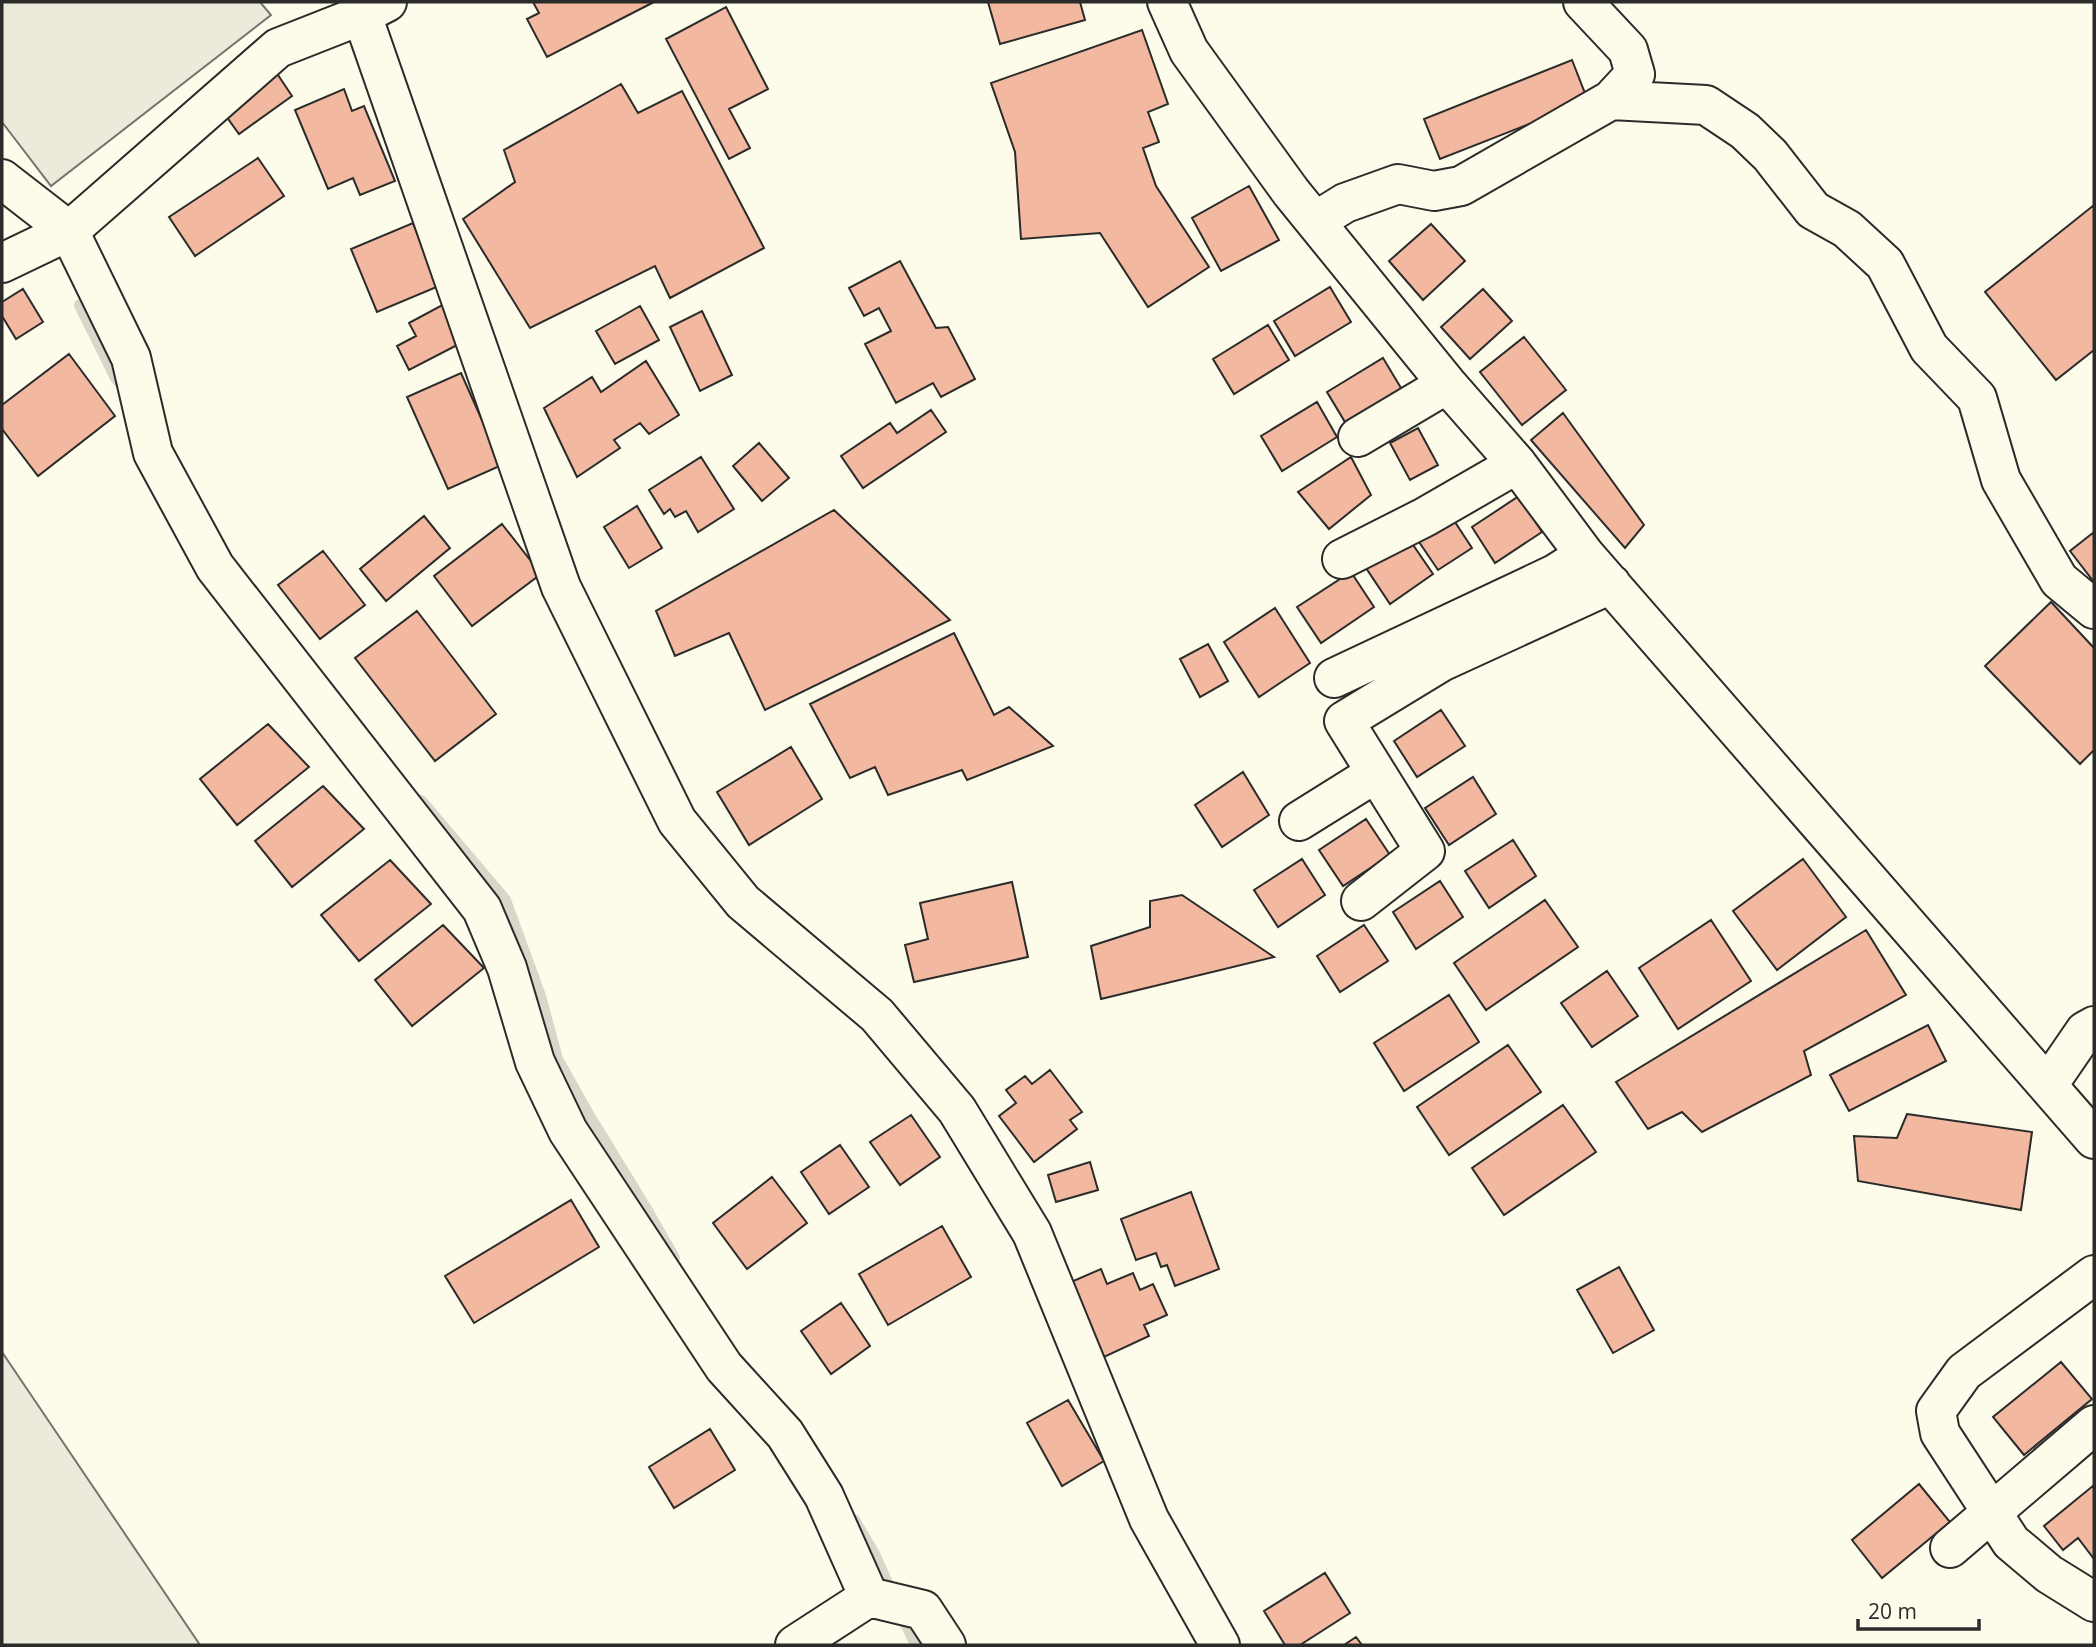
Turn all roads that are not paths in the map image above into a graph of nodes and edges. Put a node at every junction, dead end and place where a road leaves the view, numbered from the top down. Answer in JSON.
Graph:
{"nodes":[{"id":1,"x":1167,"y":2,"type":"edge"},
{"id":2,"x":1583,"y":2,"type":"edge"},
{"id":3,"x":374,"y":8,"type":"edge"},
{"id":4,"x":1611,"y":100,"type":"junction"},
{"id":5,"x":2,"y":179,"type":"edge"},
{"id":6,"x":1316,"y":221,"type":"junction"},
{"id":7,"x":69,"y":231,"type":"junction"},
{"id":8,"x":2,"y":263,"type":"edge"},
{"id":9,"x":1447,"y":384,"type":"junction"},
{"id":10,"x":1358,"y":437,"type":"dead end"},
{"id":11,"x":1517,"y":464,"type":"junction"},
{"id":12,"x":1585,"y":555,"type":"junction"},
{"id":13,"x":1342,"y":559,"type":"dead end"},
{"id":14,"x":1611,"y":584,"type":"junction"},
{"id":15,"x":2094,"y":609,"type":"edge"},
{"id":16,"x":1334,"y":678,"type":"dead end"},
{"id":17,"x":1376,"y":773,"type":"junction"},
{"id":18,"x":1299,"y":821,"type":"dead end"},
{"id":19,"x":1361,"y":901,"type":"dead end"},
{"id":20,"x":2094,"y":1026,"type":"edge"},
{"id":21,"x":2048,"y":1085,"type":"junction"},
{"id":22,"x":2094,"y":1139,"type":"edge"},
{"id":23,"x":2094,"y":1275,"type":"edge"},
{"id":24,"x":2094,"y":1425,"type":"edge"},
{"id":25,"x":1992,"y":1514,"type":"junction"},
{"id":26,"x":1950,"y":1548,"type":"dead end"},
{"id":27,"x":869,"y":1597,"type":"junction"},
{"id":28,"x":2094,"y":1602,"type":"edge"},
{"id":29,"x":795,"y":1645,"type":"edge"},
{"id":30,"x":946,"y":1645,"type":"edge"},
{"id":31,"x":1220,"y":1645,"type":"edge"}],
"edges":[{"from":1,"to":6,"type":"street"},
{"from":2,"to":4,"type":"street"},
{"from":3,"to":7,"type":"street"},
{"from":3,"to":31,"type":"street"},
{"from":4,"to":6,"type":"street"},
{"from":4,"to":15,"type":"street"},
{"from":5,"to":7,"type":"street"},
{"from":6,"to":9,"type":"street"},
{"from":7,"to":8,"type":"street"},
{"from":7,"to":27,"type":"street"},
{"from":9,"to":10,"type":"street"},
{"from":9,"to":11,"type":"street"},
{"from":11,"to":12,"type":"street"},
{"from":11,"to":13,"type":"street"},
{"from":12,"to":14,"type":"street"},
{"from":12,"to":16,"type":"street"},
{"from":14,"to":17,"type":"street"},
{"from":14,"to":21,"type":"street"},
{"from":17,"to":18,"type":"street"},
{"from":17,"to":19,"type":"street"},
{"from":20,"to":21,"type":"street"},
{"from":21,"to":22,"type":"street"},
{"from":23,"to":25,"type":"street"},
{"from":24,"to":25,"type":"street"},
{"from":25,"to":26,"type":"street"},
{"from":25,"to":28,"type":"street"},
{"from":27,"to":29,"type":"street"},
{"from":27,"to":30,"type":"street"}]}
